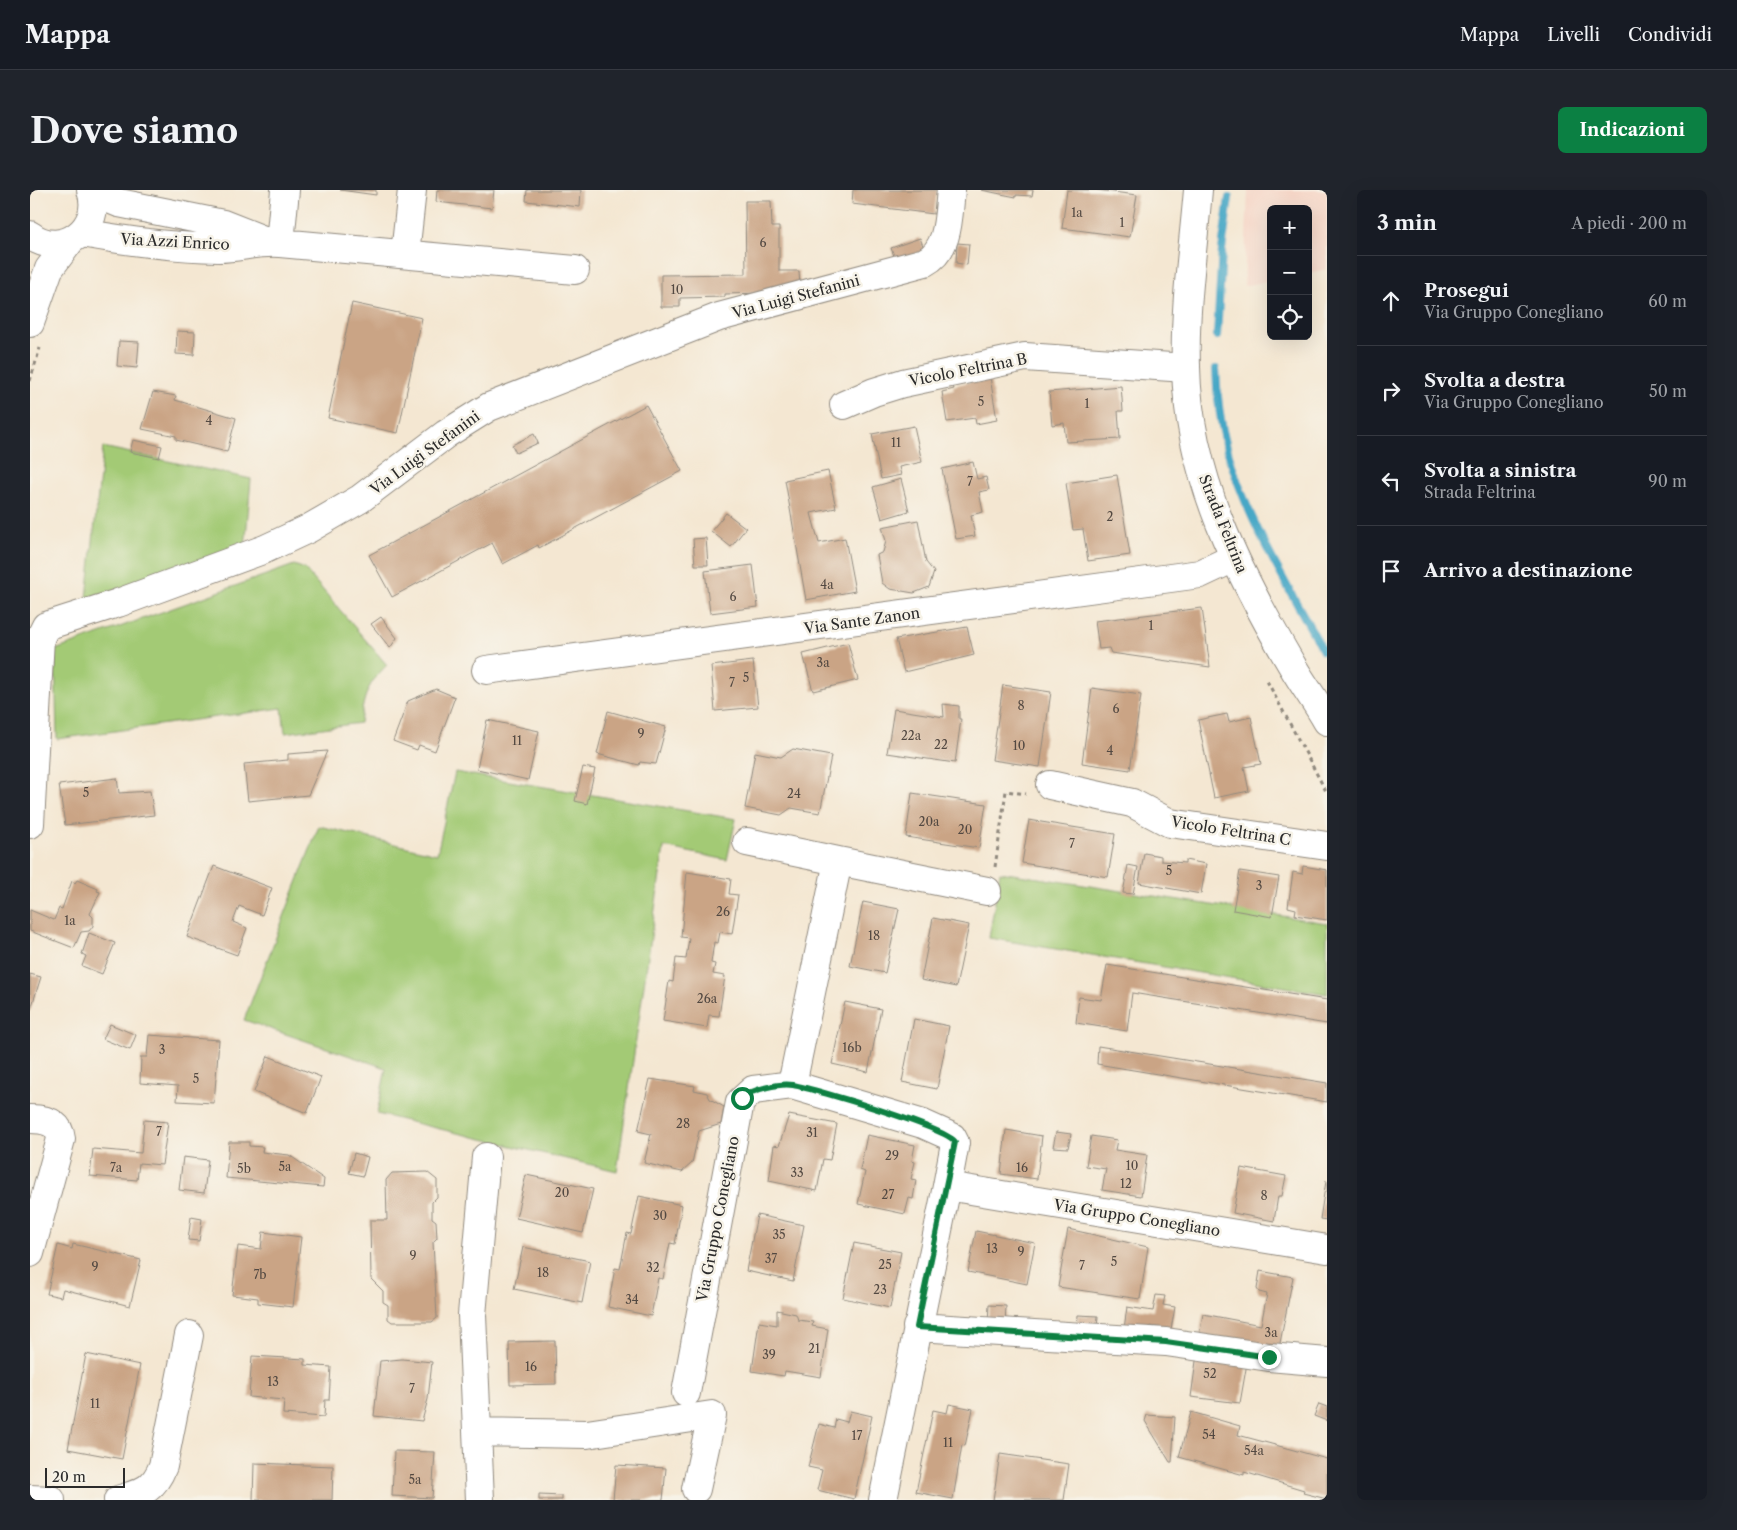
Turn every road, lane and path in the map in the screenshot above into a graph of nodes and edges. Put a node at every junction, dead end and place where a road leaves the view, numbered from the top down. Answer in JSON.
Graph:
{"nodes":[{"id":1,"x":286,"y":190,"type":"edge"},
{"id":2,"x":412,"y":190,"type":"edge"},
{"id":3,"x":951,"y":190,"type":"edge"},
{"id":4,"x":1198,"y":190,"type":"edge"},
{"id":5,"x":91,"y":191,"type":"edge"},
{"id":6,"x":30,"y":235,"type":"edge"},
{"id":7,"x":76,"y":237,"type":"junction"},
{"id":8,"x":274,"y":242,"type":"junction"},
{"id":9,"x":405,"y":254,"type":"junction"},
{"id":10,"x":575,"y":270,"type":"dead end"},
{"id":11,"x":30,"y":323,"type":"edge"},
{"id":12,"x":1186,"y":368,"type":"junction"},
{"id":13,"x":844,"y":405,"type":"dead end"},
{"id":14,"x":1234,"y":558,"type":"junction"},
{"id":15,"x":1294,"y":668,"type":"junction"},
{"id":16,"x":486,"y":670,"type":"dead end"},
{"id":17,"x":1327,"y":696,"type":"edge"},
{"id":18,"x":1327,"y":722,"type":"edge"},
{"id":19,"x":1050,"y":785,"type":"joint"},
{"id":20,"x":30,"y":824,"type":"edge"},
{"id":21,"x":746,"y":842,"type":"dead end"},
{"id":22,"x":1327,"y":846,"type":"edge"},
{"id":23,"x":838,"y":861,"type":"junction"},
{"id":24,"x":987,"y":891,"type":"joint"},
{"id":25,"x":792,"y":1085,"type":"junction"},
{"id":26,"x":30,"y":1119,"type":"edge"},
{"id":27,"x":486,"y":1157,"type":"dead end"},
{"id":28,"x":946,"y":1186,"type":"junction"},
{"id":29,"x":1327,"y":1249,"type":"edge"},
{"id":30,"x":30,"y":1253,"type":"edge"},
{"id":31,"x":917,"y":1327,"type":"junction"},
{"id":32,"x":189,"y":1335,"type":"dead end"},
{"id":33,"x":1327,"y":1362,"type":"edge"},
{"id":34,"x":686,"y":1393,"type":"dead end"},
{"id":35,"x":477,"y":1432,"type":"junction"},
{"id":36,"x":696,"y":1489,"type":"dead end"},
{"id":37,"x":30,"y":1499,"type":"edge"},
{"id":38,"x":51,"y":1500,"type":"edge"},
{"id":39,"x":118,"y":1500,"type":"edge"},
{"id":40,"x":480,"y":1500,"type":"edge"},
{"id":41,"x":883,"y":1500,"type":"edge"}],
"edges":[{"from":1,"to":8,"type":"street"},
{"from":2,"to":9,"type":"street"},
{"from":3,"to":20,"type":"street","name":"Via Luigi Stefanini"},
{"from":4,"to":12,"type":"street","name":"Strada Feltrina"},
{"from":5,"to":7,"type":"street"},
{"from":5,"to":8,"type":"street","name":"Via Azzi Enrico"},
{"from":6,"to":7,"type":"street","name":"Via Azzi Enrico"},
{"from":7,"to":8,"type":"street","name":"Via Azzi Enrico"},
{"from":7,"to":11,"type":"street"},
{"from":8,"to":9,"type":"street","name":"Via Azzi Enrico"},
{"from":9,"to":10,"type":"street","name":"Via Azzi Enrico"},
{"from":12,"to":13,"type":"street","name":"Vicolo Feltrina B"},
{"from":12,"to":14,"type":"street","name":"Strada Feltrina"},
{"from":14,"to":15,"type":"street","name":"Strada Feltrina"},
{"from":14,"to":16,"type":"street","name":"Via Sante Zanon"},
{"from":15,"to":17,"type":"street","name":"Strada Feltrina"},
{"from":15,"to":18,"type":"street","name":"Strada Feltrina"},
{"from":19,"to":22,"type":"street","name":"Vicolo Feltrina C"},
{"from":19,"to":24,"type":"path"},
{"from":21,"to":23,"type":"street"},
{"from":23,"to":24,"type":"street"},
{"from":23,"to":25,"type":"street"},
{"from":25,"to":28,"type":"street","name":"Via Gruppo Conegliano"},
{"from":25,"to":34,"type":"street","name":"Via Gruppo Conegliano"},
{"from":26,"to":30,"type":"street"},
{"from":27,"to":35,"type":"street"},
{"from":28,"to":29,"type":"street","name":"Via Gruppo Conegliano"},
{"from":28,"to":31,"type":"street","name":"Via Gruppo Conegliano"},
{"from":31,"to":33,"type":"street"},
{"from":31,"to":41,"type":"street","name":"Via Gruppo Conegliano"},
{"from":32,"to":39,"type":"street"},
{"from":35,"to":36,"type":"street"},
{"from":35,"to":40,"type":"street"},
{"from":37,"to":38,"type":"street"}]}
